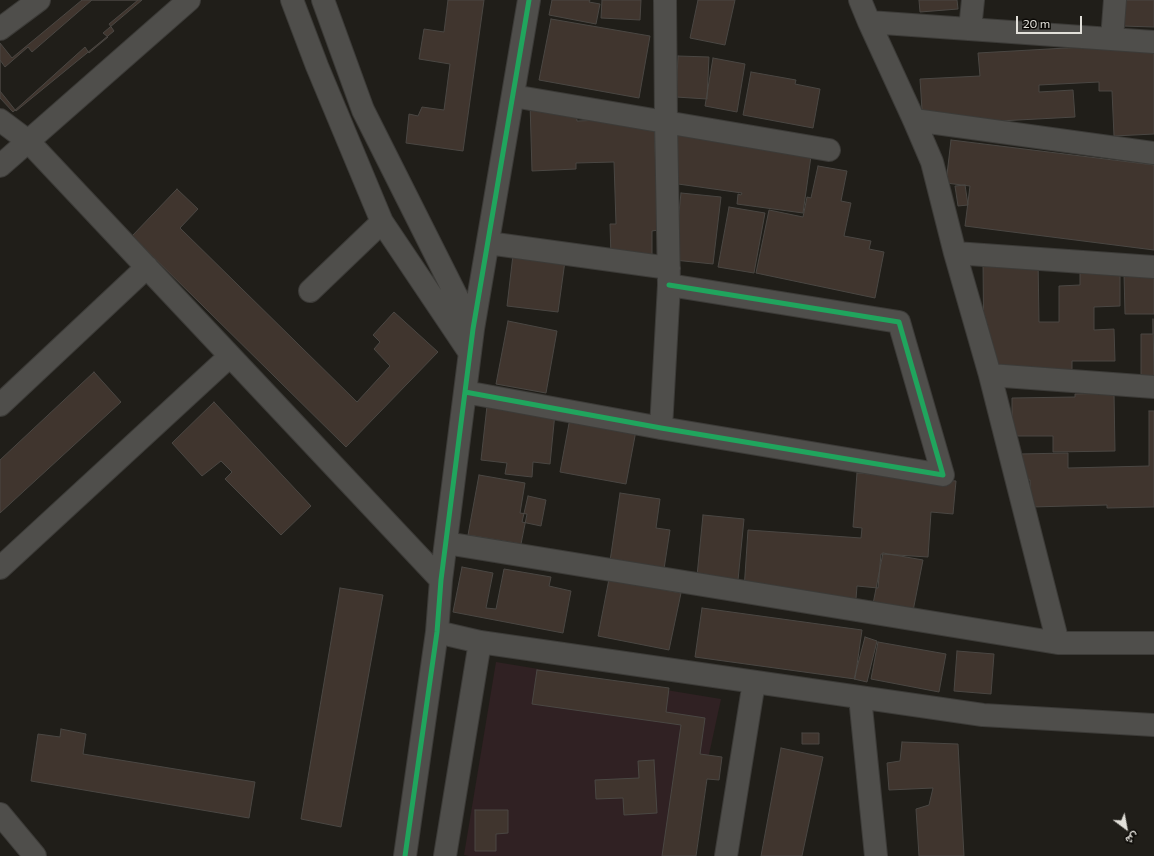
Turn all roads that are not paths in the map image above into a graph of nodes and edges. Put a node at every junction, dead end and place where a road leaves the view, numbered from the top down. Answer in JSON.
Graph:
{"nodes":[{"id":1,"x":39,"y":0,"type":"edge"},
{"id":2,"x":190,"y":0,"type":"edge"},
{"id":3,"x":292,"y":0,"type":"edge"},
{"id":4,"x":323,"y":0,"type":"edge"},
{"id":5,"x":530,"y":0,"type":"edge"},
{"id":6,"x":665,"y":0,"type":"edge"},
{"id":7,"x":860,"y":0,"type":"edge"},
{"id":8,"x":973,"y":0,"type":"edge"},
{"id":9,"x":1115,"y":0,"type":"edge"},
{"id":10,"x":869,"y":22,"type":"junction"},
{"id":11,"x":0,"y":29,"type":"edge"},
{"id":12,"x":970,"y":29,"type":"junction"},
{"id":13,"x":1112,"y":39,"type":"junction"},
{"id":14,"x":1154,"y":42,"type":"edge"},
{"id":15,"x":513,"y":96,"type":"junction"},
{"id":16,"x":0,"y":120,"type":"edge"},
{"id":17,"x":914,"y":120,"type":"junction"},
{"id":18,"x":666,"y":122,"type":"junction"},
{"id":19,"x":28,"y":141,"type":"junction"},
{"id":20,"x":829,"y":150,"type":"dead end"},
{"id":21,"x":1154,"y":153,"type":"edge"},
{"id":22,"x":0,"y":166,"type":"edge"},
{"id":23,"x":382,"y":222,"type":"junction"},
{"id":24,"x":488,"y":243,"type":"junction"},
{"id":25,"x":955,"y":253,"type":"junction"},
{"id":26,"x":147,"y":267,"type":"junction"},
{"id":27,"x":1154,"y":267,"type":"edge"},
{"id":28,"x":669,"y":276,"type":"junction"},
{"id":29,"x":310,"y":291,"type":"dead end"},
{"id":30,"x":473,"y":329,"type":"junction"},
{"id":31,"x":470,"y":353,"type":"junction"},
{"id":32,"x":230,"y":356,"type":"junction"},
{"id":33,"x":990,"y":375,"type":"junction"},
{"id":34,"x":1154,"y":387,"type":"edge"},
{"id":35,"x":465,"y":392,"type":"junction"},
{"id":36,"x":0,"y":405,"type":"edge"},
{"id":37,"x":661,"y":428,"type":"junction"},
{"id":38,"x":446,"y":543,"type":"junction"},
{"id":39,"x":0,"y":568,"type":"edge"},
{"id":40,"x":441,"y":580,"type":"junction"},
{"id":41,"x":437,"y":632,"type":"junction"},
{"id":42,"x":480,"y":642,"type":"junction"},
{"id":43,"x":1058,"y":643,"type":"junction"},
{"id":44,"x":1154,"y":643,"type":"edge"},
{"id":45,"x":754,"y":682,"type":"junction"},
{"id":46,"x":860,"y":697,"type":"junction"},
{"id":47,"x":1154,"y":725,"type":"edge"},
{"id":48,"x":0,"y":814,"type":"edge"},
{"id":49,"x":35,"y":856,"type":"edge"},
{"id":50,"x":405,"y":856,"type":"edge"},
{"id":51,"x":445,"y":856,"type":"edge"},
{"id":52,"x":726,"y":856,"type":"edge"},
{"id":53,"x":876,"y":856,"type":"edge"}],
"edges":[{"from":1,"to":11,"type":"street"},
{"from":2,"to":19,"type":"street"},
{"from":3,"to":23,"type":"street"},
{"from":4,"to":30,"type":"street"},
{"from":5,"to":15,"type":"street"},
{"from":6,"to":18,"type":"street"},
{"from":7,"to":10,"type":"street"},
{"from":8,"to":12,"type":"street"},
{"from":9,"to":13,"type":"street"},
{"from":10,"to":12,"type":"street"},
{"from":10,"to":17,"type":"street"},
{"from":12,"to":13,"type":"street"},
{"from":13,"to":14,"type":"street"},
{"from":15,"to":18,"type":"street"},
{"from":15,"to":24,"type":"street"},
{"from":16,"to":19,"type":"street"},
{"from":17,"to":21,"type":"street"},
{"from":17,"to":25,"type":"street"},
{"from":18,"to":20,"type":"street"},
{"from":18,"to":28,"type":"street"},
{"from":19,"to":22,"type":"street"},
{"from":19,"to":26,"type":"street"},
{"from":23,"to":29,"type":"street"},
{"from":23,"to":31,"type":"street"},
{"from":24,"to":28,"type":"street"},
{"from":24,"to":30,"type":"street"},
{"from":25,"to":27,"type":"street"},
{"from":25,"to":33,"type":"street"},
{"from":26,"to":32,"type":"street"},
{"from":26,"to":36,"type":"street"},
{"from":28,"to":37,"type":"street"},
{"from":28,"to":37,"type":"street"},
{"from":30,"to":31,"type":"street"},
{"from":31,"to":35,"type":"street"},
{"from":32,"to":39,"type":"street"},
{"from":32,"to":40,"type":"street"},
{"from":33,"to":34,"type":"street"},
{"from":33,"to":43,"type":"street"},
{"from":35,"to":37,"type":"street"},
{"from":35,"to":38,"type":"street"},
{"from":38,"to":40,"type":"street"},
{"from":38,"to":43,"type":"street"},
{"from":40,"to":41,"type":"street"},
{"from":41,"to":42,"type":"street"},
{"from":41,"to":50,"type":"street"},
{"from":42,"to":45,"type":"street"},
{"from":42,"to":51,"type":"street"},
{"from":43,"to":44,"type":"street"},
{"from":45,"to":46,"type":"street"},
{"from":45,"to":52,"type":"street"},
{"from":46,"to":47,"type":"street"},
{"from":46,"to":53,"type":"street"},
{"from":48,"to":49,"type":"street"}]}
